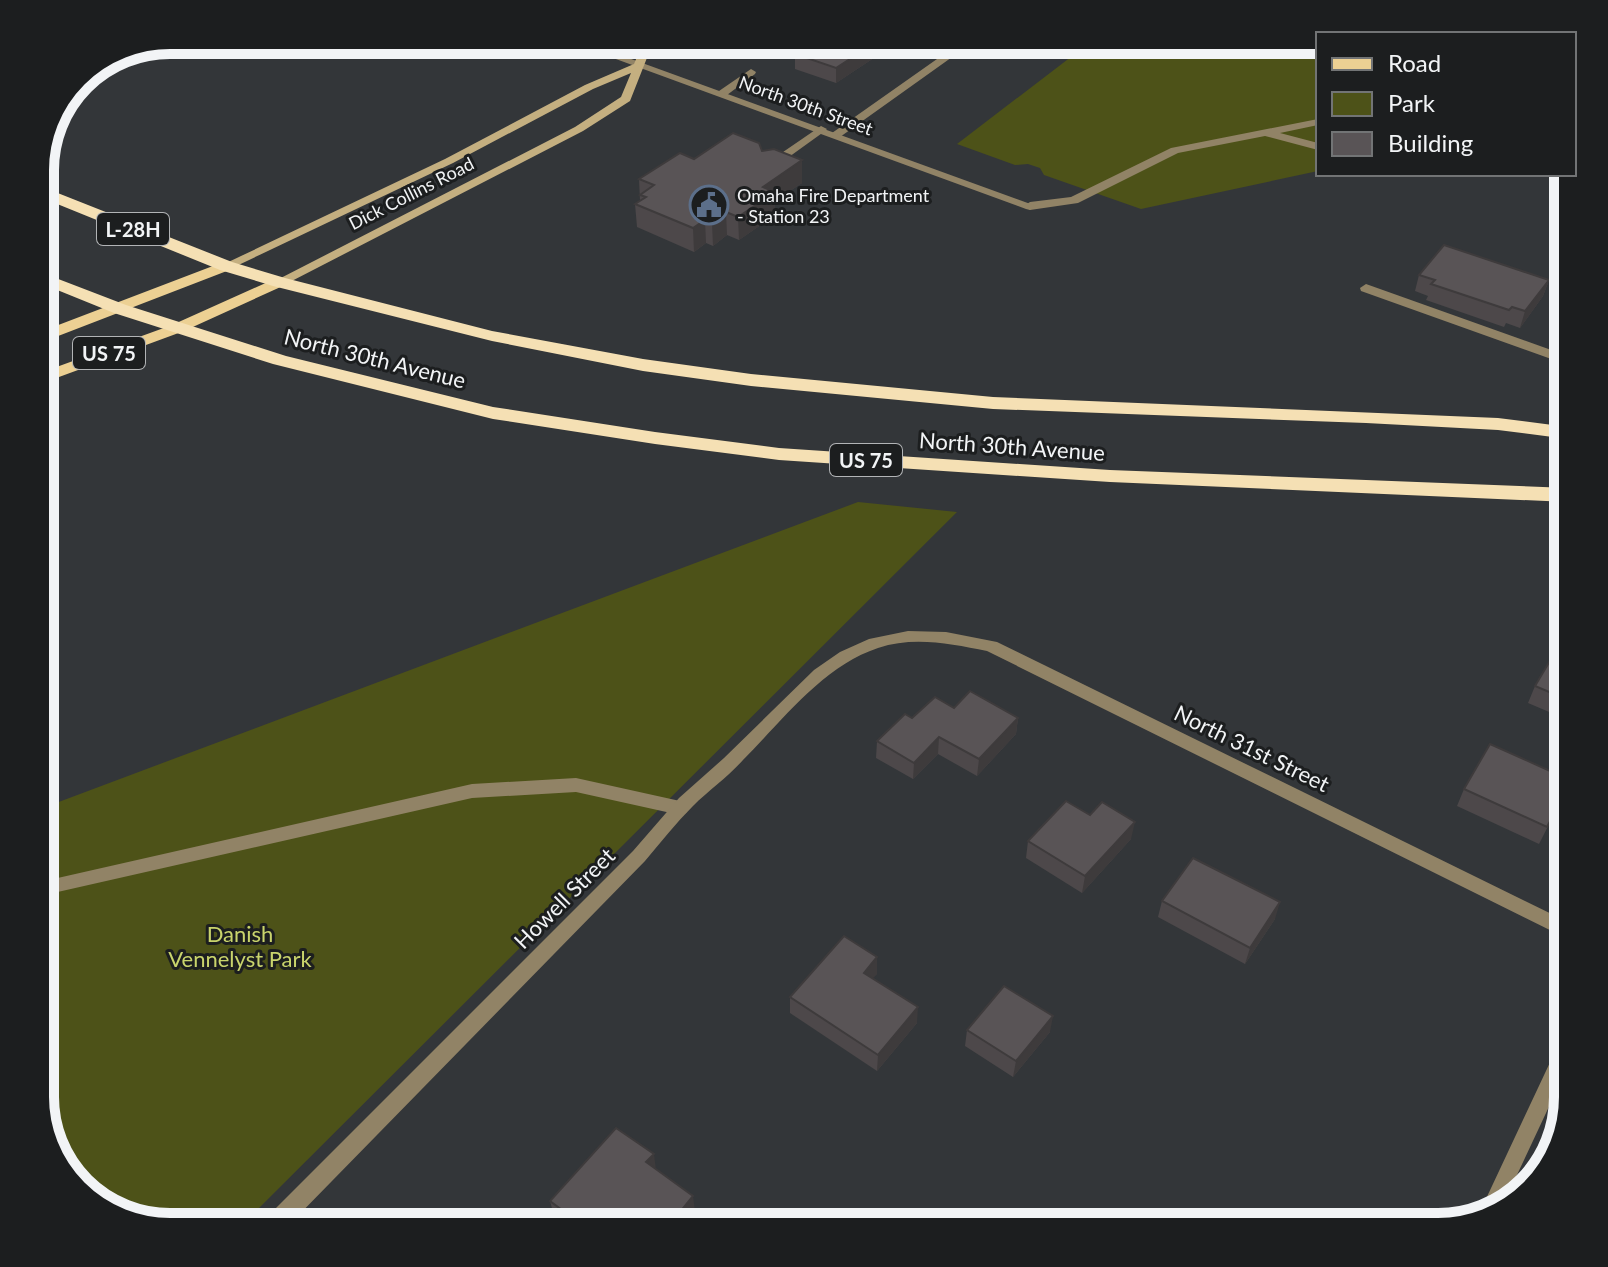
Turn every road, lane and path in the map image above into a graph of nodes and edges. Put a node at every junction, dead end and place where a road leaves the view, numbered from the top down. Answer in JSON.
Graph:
{"nodes":[{"id":1,"x":606,"y":54,"type":"edge"},
{"id":2,"x":643,"y":54,"type":"edge"},
{"id":3,"x":951,"y":54,"type":"edge"},
{"id":4,"x":638,"y":66,"type":"junction"},
{"id":5,"x":751,"y":72,"type":"dead end"},
{"id":6,"x":723,"y":93,"type":"junction"},
{"id":7,"x":1316,"y":122,"type":"edge"},
{"id":8,"x":821,"y":129,"type":"junction"},
{"id":9,"x":1266,"y":132,"type":"junction"},
{"id":10,"x":836,"y":135,"type":"junction"},
{"id":11,"x":1316,"y":146,"type":"edge"},
{"id":12,"x":766,"y":169,"type":"edge"},
{"id":13,"x":54,"y":197,"type":"edge"},
{"id":14,"x":226,"y":266,"type":"junction"},
{"id":15,"x":279,"y":282,"type":"junction"},
{"id":16,"x":54,"y":283,"type":"edge"},
{"id":17,"x":1366,"y":288,"type":"dead end"},
{"id":18,"x":120,"y":309,"type":"junction"},
{"id":19,"x":178,"y":328,"type":"junction"},
{"id":20,"x":54,"y":333,"type":"edge"},
{"id":21,"x":1554,"y":356,"type":"edge"},
{"id":22,"x":54,"y":374,"type":"edge"},
{"id":23,"x":1554,"y":431,"type":"edge"},
{"id":24,"x":1554,"y":494,"type":"edge"},
{"id":25,"x":908,"y":635,"type":"joint"},
{"id":26,"x":680,"y":808,"type":"junction"},
{"id":27,"x":54,"y":886,"type":"edge"},
{"id":28,"x":1554,"y":924,"type":"edge"},
{"id":29,"x":1554,"y":1075,"type":"edge"},
{"id":30,"x":1496,"y":1197,"type":"edge"},
{"id":31,"x":286,"y":1213,"type":"edge"}],
"edges":[{"from":1,"to":4,"type":"street","name":"North 30th Street"},
{"from":2,"to":4,"type":"main road","name":"Dick Collins Road"},
{"from":3,"to":10,"type":"street"},
{"from":4,"to":6,"type":"street","name":"North 30th Street"},
{"from":4,"to":14,"type":"main road","name":"Dick Collins Road"},
{"from":4,"to":15,"type":"main road","name":"Dick Collins Road"},
{"from":5,"to":6,"type":"street"},
{"from":6,"to":8,"type":"street","name":"North 30th Street"},
{"from":7,"to":9,"type":"street"},
{"from":8,"to":10,"type":"street","name":"North 30th Street"},
{"from":8,"to":12,"type":"street"},
{"from":9,"to":10,"type":"street","name":"North 30th Street"},
{"from":9,"to":11,"type":"street"},
{"from":13,"to":14,"type":"highway","number":"L-28H"},
{"from":14,"to":15,"type":"highway","name":"North 30th Avenue"},
{"from":14,"to":18,"type":"main road","number":"US 75"},
{"from":15,"to":19,"type":"main road","name":"Dick Collins Road"},
{"from":15,"to":23,"type":"highway","name":"North 30th Avenue"},
{"from":16,"to":18,"type":"highway"},
{"from":17,"to":21,"type":"street"},
{"from":18,"to":19,"type":"highway"},
{"from":18,"to":20,"type":"main road","number":"US 75"},
{"from":19,"to":22,"type":"main road","number":"US 75"},
{"from":19,"to":24,"type":"highway","name":"North 30th Avenue","number":"US 75"},
{"from":25,"to":26,"type":"street","name":"Howell Street"},
{"from":25,"to":28,"type":"street","name":"North 31st Street"},
{"from":26,"to":27,"type":"street"},
{"from":26,"to":31,"type":"street","name":"Howell Street"},
{"from":29,"to":30,"type":"street"}]}
